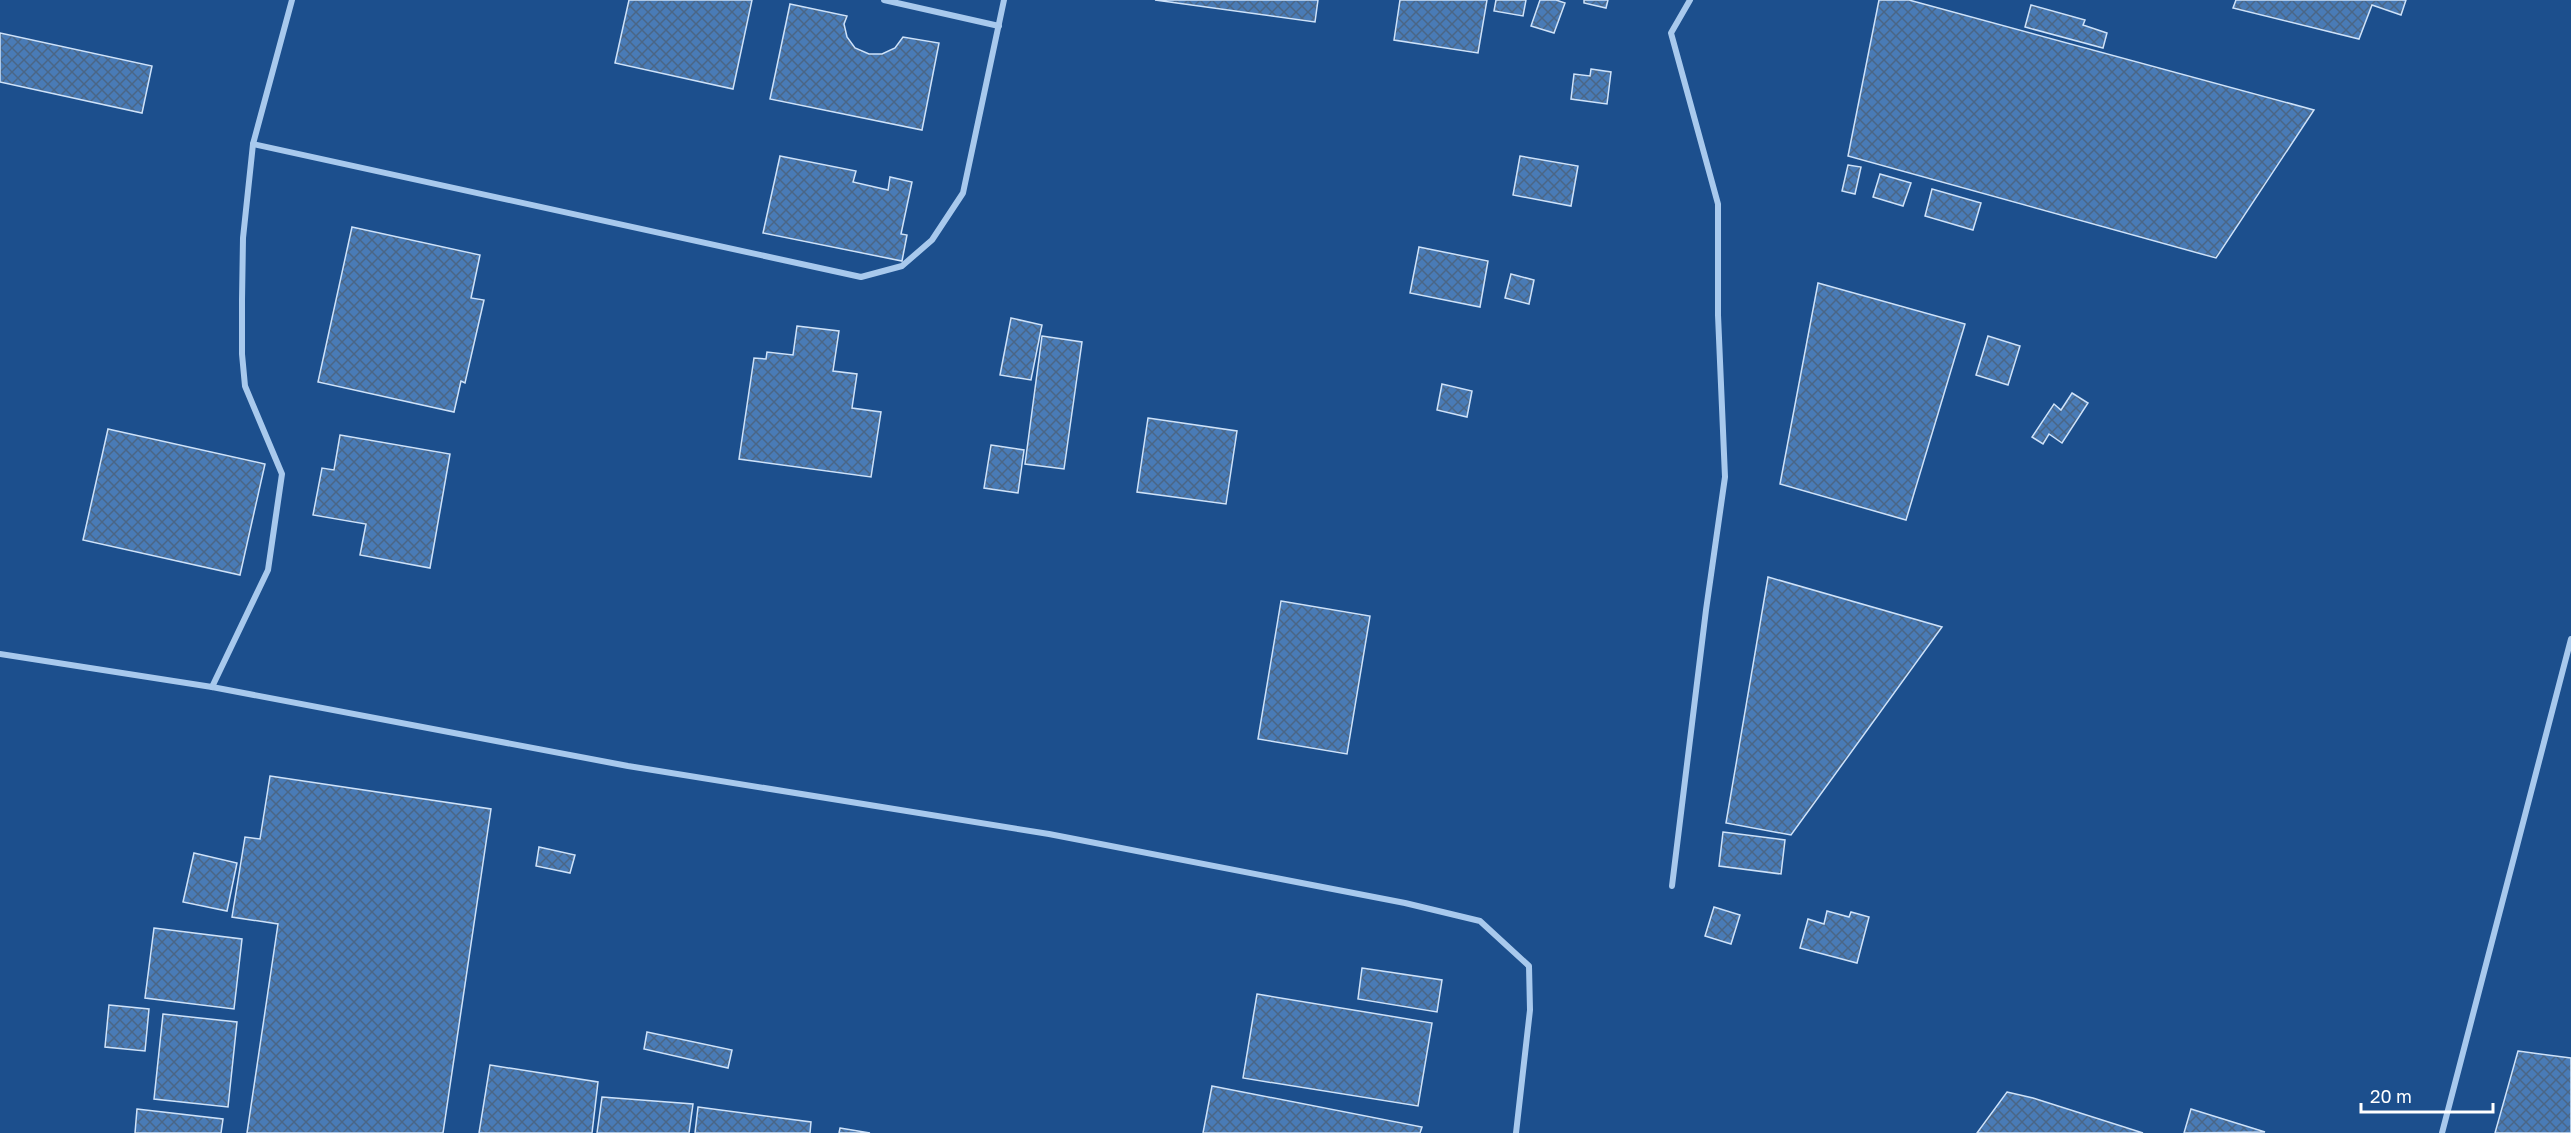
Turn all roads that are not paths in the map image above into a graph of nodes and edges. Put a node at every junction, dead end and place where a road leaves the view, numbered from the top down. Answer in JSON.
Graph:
{"nodes":[{"id":1,"x":292,"y":0,"type":"edge"},
{"id":2,"x":884,"y":0,"type":"edge"},
{"id":3,"x":1004,"y":0,"type":"edge"},
{"id":4,"x":1690,"y":0,"type":"edge"},
{"id":5,"x":999,"y":26,"type":"junction"},
{"id":6,"x":254,"y":144,"type":"junction"},
{"id":7,"x":2571,"y":639,"type":"edge"},
{"id":8,"x":0,"y":654,"type":"edge"},
{"id":9,"x":212,"y":687,"type":"junction"},
{"id":10,"x":1672,"y":886,"type":"dead end"},
{"id":11,"x":1516,"y":1133,"type":"edge"},
{"id":12,"x":2442,"y":1133,"type":"edge"}],
"edges":[{"from":1,"to":6,"type":"street"},
{"from":2,"to":5,"type":"street"},
{"from":3,"to":5,"type":"street"},
{"from":4,"to":10,"type":"street"},
{"from":5,"to":6,"type":"street"},
{"from":6,"to":9,"type":"street"},
{"from":7,"to":12,"type":"street"},
{"from":8,"to":9,"type":"street"},
{"from":9,"to":11,"type":"street"}]}
